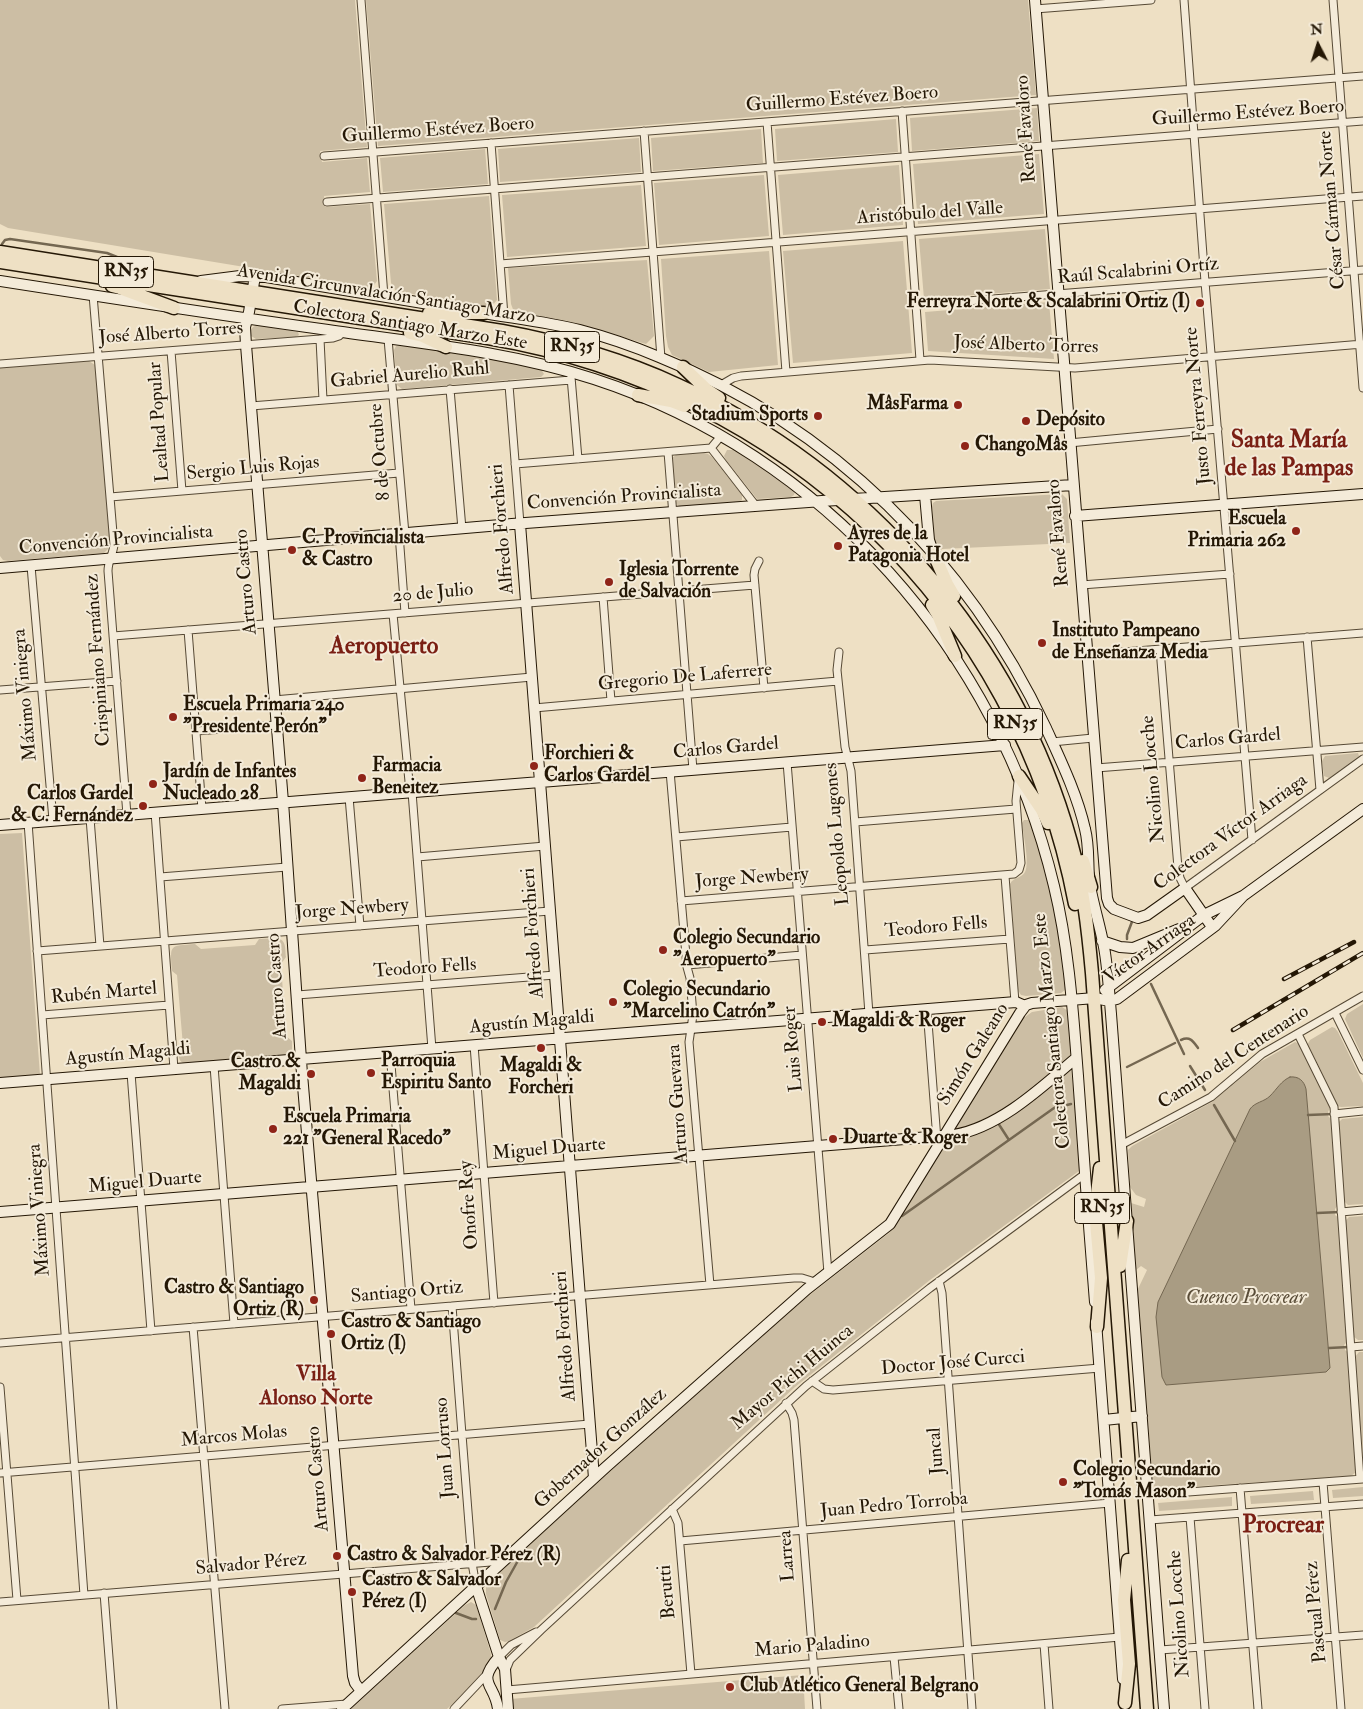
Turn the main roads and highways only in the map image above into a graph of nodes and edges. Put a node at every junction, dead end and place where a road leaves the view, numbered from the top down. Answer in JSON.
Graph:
{"nodes":[{"id":1,"x":2,"y":259,"type":"edge"},
{"id":2,"x":252,"y":296,"type":"junction"},
{"id":3,"x":308,"y":300,"type":"junction"},
{"id":4,"x":291,"y":307,"type":"junction"},
{"id":5,"x":174,"y":308,"type":"road end"},
{"id":6,"x":484,"y":313,"type":"road end"},
{"id":7,"x":446,"y":347,"type":"road end"},
{"id":8,"x":683,"y":367,"type":"road end"},
{"id":9,"x":638,"y":395,"type":"road end"},
{"id":10,"x":772,"y":448,"type":"junction"},
{"id":11,"x":812,"y":464,"type":"junction"},
{"id":12,"x":874,"y":530,"type":"junction"},
{"id":13,"x":933,"y":552,"type":"road end"},
{"id":14,"x":955,"y":656,"type":"road end"},
{"id":15,"x":999,"y":674,"type":"junction"},
{"id":16,"x":1036,"y":745,"type":"junction"},
{"id":17,"x":1019,"y":776,"type":"road end"},
{"id":18,"x":1090,"y":887,"type":"road end"},
{"id":19,"x":1077,"y":913,"type":"junction"},
{"id":20,"x":1091,"y":998,"type":"junction"},
{"id":21,"x":1100,"y":1168,"type":"junction"},
{"id":22,"x":1127,"y":1221,"type":"road end"},
{"id":23,"x":1097,"y":1327,"type":"road end"},
{"id":24,"x":1122,"y":1378,"type":"junction"},
{"id":25,"x":1121,"y":1418,"type":"junction"},
{"id":26,"x":1128,"y":1560,"type":"junction"},
{"id":27,"x":1138,"y":1588,"type":"junction"},
{"id":28,"x":1125,"y":1706,"type":"edge"},
{"id":29,"x":1138,"y":1709,"type":"edge"},
{"id":30,"x":1147,"y":1709,"type":"edge"},
{"id":31,"x":1153,"y":1709,"type":"edge"}],
"edges":[{"from":1,"to":2,"type":"highway","name":"Avenida Circunvalación Santiago Marzo","number":"RN35"},
{"from":1,"to":2,"type":"highway","name":"Avenida Circunvalación Santiago Marzo","number":"RN35"},
{"from":1,"to":5,"type":"highway"},
{"from":2,"to":3,"type":"highway","name":"Avenida Circunvalación Santiago Marzo","number":"RN35"},
{"from":2,"to":4,"type":"highway","name":"Avenida Circunvalación Santiago Marzo","number":"RN35"},
{"from":3,"to":6,"type":"highway"},
{"from":3,"to":11,"type":"highway","name":"Avenida Circunvalación Santiago Marzo","number":"RN35"},
{"from":4,"to":7,"type":"highway"},
{"from":4,"to":10,"type":"highway","name":"Avenida Circunvalación Santiago Marzo","number":"RN35"},
{"from":8,"to":11,"type":"highway"},
{"from":9,"to":10,"type":"highway"},
{"from":10,"to":12,"type":"highway","name":"Avenida Circunvalación Santiago Marzo","number":"RN35"},
{"from":11,"to":15,"type":"highway","name":"Avenida Circunvalación Santiago Marzo","number":"RN35"},
{"from":12,"to":14,"type":"highway"},
{"from":12,"to":19,"type":"highway","name":"Avenida Circunvalación Santiago Marzo","number":"RN35"},
{"from":13,"to":15,"type":"highway"},
{"from":15,"to":16,"type":"highway","name":"Avenida Circunvalación Santiago Marzo","number":"RN35"},
{"from":16,"to":18,"type":"highway"},
{"from":16,"to":20,"type":"highway","name":"Avenida Circunvalación Santiago Marzo","number":"RN35"},
{"from":17,"to":19,"type":"highway"},
{"from":19,"to":20,"type":"highway","name":"Avenida Circunvalación Santiago Marzo","number":"RN35"},
{"from":20,"to":21,"type":"highway","name":"Avenida Circunvalación Santiago Marzo","number":"RN35"},
{"from":20,"to":24,"type":"highway","name":"Avenida Circunvalación Santiago Marzo","number":"RN35"},
{"from":21,"to":23,"type":"highway"},
{"from":21,"to":25,"type":"highway","name":"Avenida Circunvalación Santiago Marzo","number":"RN35"},
{"from":22,"to":24,"type":"highway"},
{"from":24,"to":25,"type":"highway","name":"Avenida Circunvalación Santiago Marzo","number":"RN35"},
{"from":25,"to":26,"type":"highway","name":"Avenida Circunvalación Santiago Marzo","number":"RN35"},
{"from":25,"to":27,"type":"highway","name":"Avenida Circunvalación Santiago Marzo","number":"RN35"},
{"from":26,"to":28,"type":"highway"},
{"from":26,"to":29,"type":"highway","name":"Avenida Circunvalación Santiago Marzo","number":"RN35"},
{"from":27,"to":30,"type":"highway","name":"Avenida Circunvalación Santiago Marzo","number":"RN35"},
{"from":27,"to":31,"type":"highway"}]}
